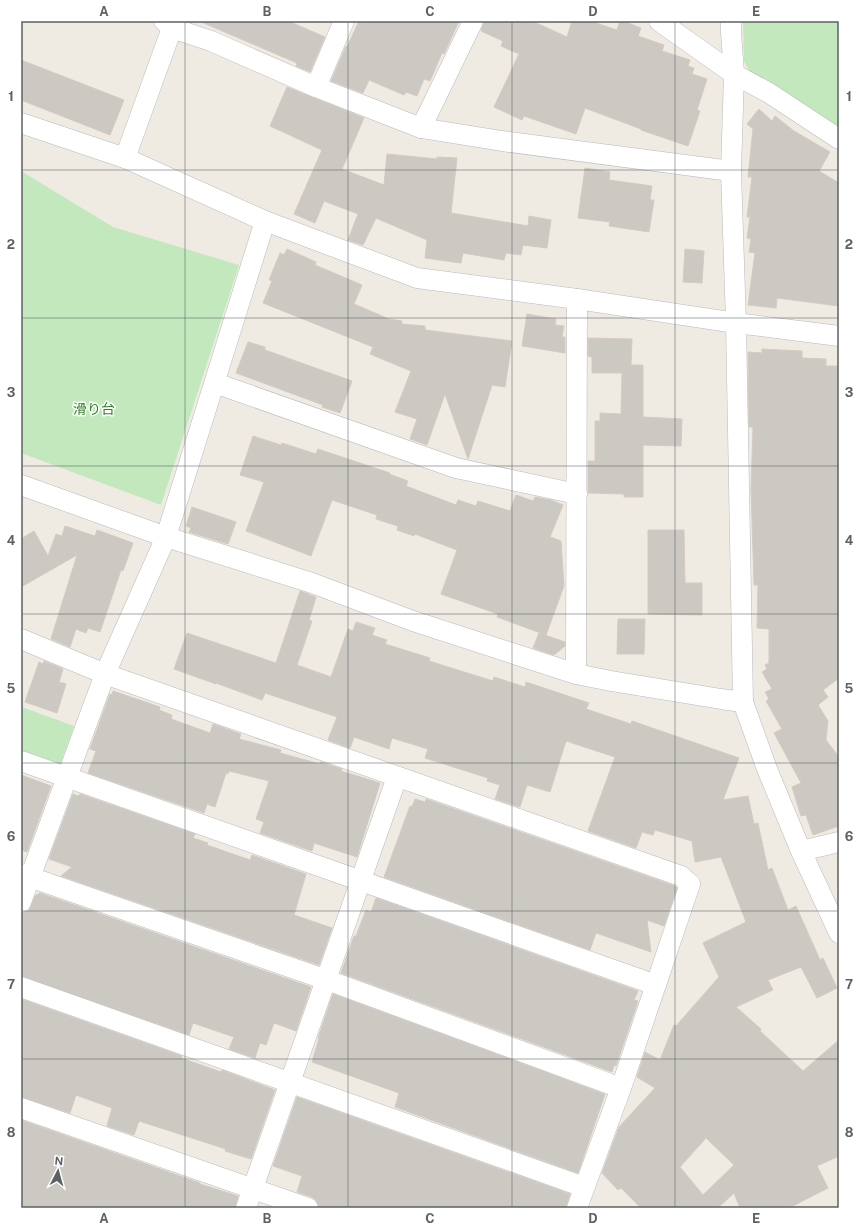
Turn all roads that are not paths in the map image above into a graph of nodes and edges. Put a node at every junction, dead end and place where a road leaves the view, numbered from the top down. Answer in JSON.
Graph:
{"nodes":[{"id":1,"x":344,"y":21,"type":"edge"},
{"id":2,"x":473,"y":21,"type":"edge"},
{"id":3,"x":659,"y":21,"type":"edge"},
{"id":4,"x":731,"y":21,"type":"edge"},
{"id":5,"x":170,"y":23,"type":"edge"},
{"id":6,"x":734,"y":74,"type":"junction"},
{"id":7,"x":316,"y":87,"type":"junction"},
{"id":8,"x":21,"y":123,"type":"edge"},
{"id":9,"x":421,"y":128,"type":"junction"},
{"id":10,"x":839,"y":139,"type":"edge"},
{"id":11,"x":125,"y":158,"type":"junction"},
{"id":12,"x":731,"y":171,"type":"junction"},
{"id":13,"x":265,"y":221,"type":"junction"},
{"id":14,"x":577,"y":299,"type":"junction"},
{"id":15,"x":736,"y":322,"type":"junction"},
{"id":16,"x":839,"y":336,"type":"edge"},
{"id":17,"x":215,"y":383,"type":"junction"},
{"id":18,"x":21,"y":485,"type":"edge"},
{"id":19,"x":577,"y":494,"type":"junction"},
{"id":20,"x":166,"y":537,"type":"junction"},
{"id":21,"x":21,"y":639,"type":"edge"},
{"id":22,"x":105,"y":674,"type":"junction"},
{"id":23,"x":576,"y":674,"type":"junction"},
{"id":24,"x":744,"y":702,"type":"junction"},
{"id":25,"x":21,"y":761,"type":"edge"},
{"id":26,"x":67,"y":777,"type":"junction"},
{"id":27,"x":397,"y":777,"type":"junction"},
{"id":28,"x":839,"y":842,"type":"edge"},
{"id":29,"x":801,"y":851,"type":"junction"},
{"id":30,"x":25,"y":875,"type":"edge"},
{"id":31,"x":362,"y":881,"type":"junction"},
{"id":32,"x":21,"y":902,"type":"edge"},
{"id":33,"x":839,"y":933,"type":"edge"},
{"id":34,"x":327,"y":980,"type":"junction"},
{"id":35,"x":656,"y":985,"type":"junction"},
{"id":36,"x":21,"y":987,"type":"edge"},
{"id":37,"x":290,"y":1083,"type":"junction"},
{"id":38,"x":621,"y":1088,"type":"junction"},
{"id":39,"x":21,"y":1108,"type":"edge"},
{"id":40,"x":584,"y":1187,"type":"junction"},
{"id":41,"x":253,"y":1189,"type":"junction"},
{"id":42,"x":246,"y":1208,"type":"edge"},
{"id":43,"x":308,"y":1208,"type":"edge"},
{"id":44,"x":577,"y":1208,"type":"edge"}],
"edges":[{"from":1,"to":7,"type":"street"},
{"from":2,"to":9,"type":"street"},
{"from":3,"to":6,"type":"street"},
{"from":4,"to":6,"type":"street"},
{"from":5,"to":7,"type":"street"},
{"from":5,"to":11,"type":"street"},
{"from":6,"to":10,"type":"street"},
{"from":6,"to":12,"type":"street"},
{"from":7,"to":9,"type":"street"},
{"from":8,"to":11,"type":"street"},
{"from":9,"to":12,"type":"street"},
{"from":11,"to":13,"type":"street"},
{"from":12,"to":15,"type":"street"},
{"from":13,"to":14,"type":"street"},
{"from":13,"to":17,"type":"street"},
{"from":14,"to":15,"type":"street"},
{"from":14,"to":19,"type":"street"},
{"from":15,"to":16,"type":"street"},
{"from":15,"to":24,"type":"street"},
{"from":17,"to":19,"type":"street"},
{"from":17,"to":20,"type":"street"},
{"from":18,"to":20,"type":"street"},
{"from":19,"to":23,"type":"street"},
{"from":20,"to":22,"type":"street"},
{"from":20,"to":23,"type":"street"},
{"from":21,"to":22,"type":"street"},
{"from":22,"to":26,"type":"street"},
{"from":22,"to":27,"type":"street"},
{"from":23,"to":24,"type":"street"},
{"from":24,"to":29,"type":"street"},
{"from":25,"to":26,"type":"street"},
{"from":26,"to":30,"type":"street"},
{"from":26,"to":31,"type":"street"},
{"from":27,"to":31,"type":"street"},
{"from":27,"to":35,"type":"street"},
{"from":28,"to":29,"type":"street"},
{"from":29,"to":33,"type":"street"},
{"from":30,"to":32,"type":"street"},
{"from":30,"to":34,"type":"street"},
{"from":31,"to":34,"type":"street"},
{"from":31,"to":35,"type":"street"},
{"from":34,"to":37,"type":"street"},
{"from":34,"to":38,"type":"street"},
{"from":35,"to":38,"type":"street"},
{"from":36,"to":37,"type":"street"},
{"from":37,"to":40,"type":"street"},
{"from":37,"to":41,"type":"street"},
{"from":38,"to":40,"type":"street"},
{"from":39,"to":41,"type":"street"},
{"from":40,"to":44,"type":"street"},
{"from":41,"to":42,"type":"street"},
{"from":41,"to":43,"type":"street"}]}
